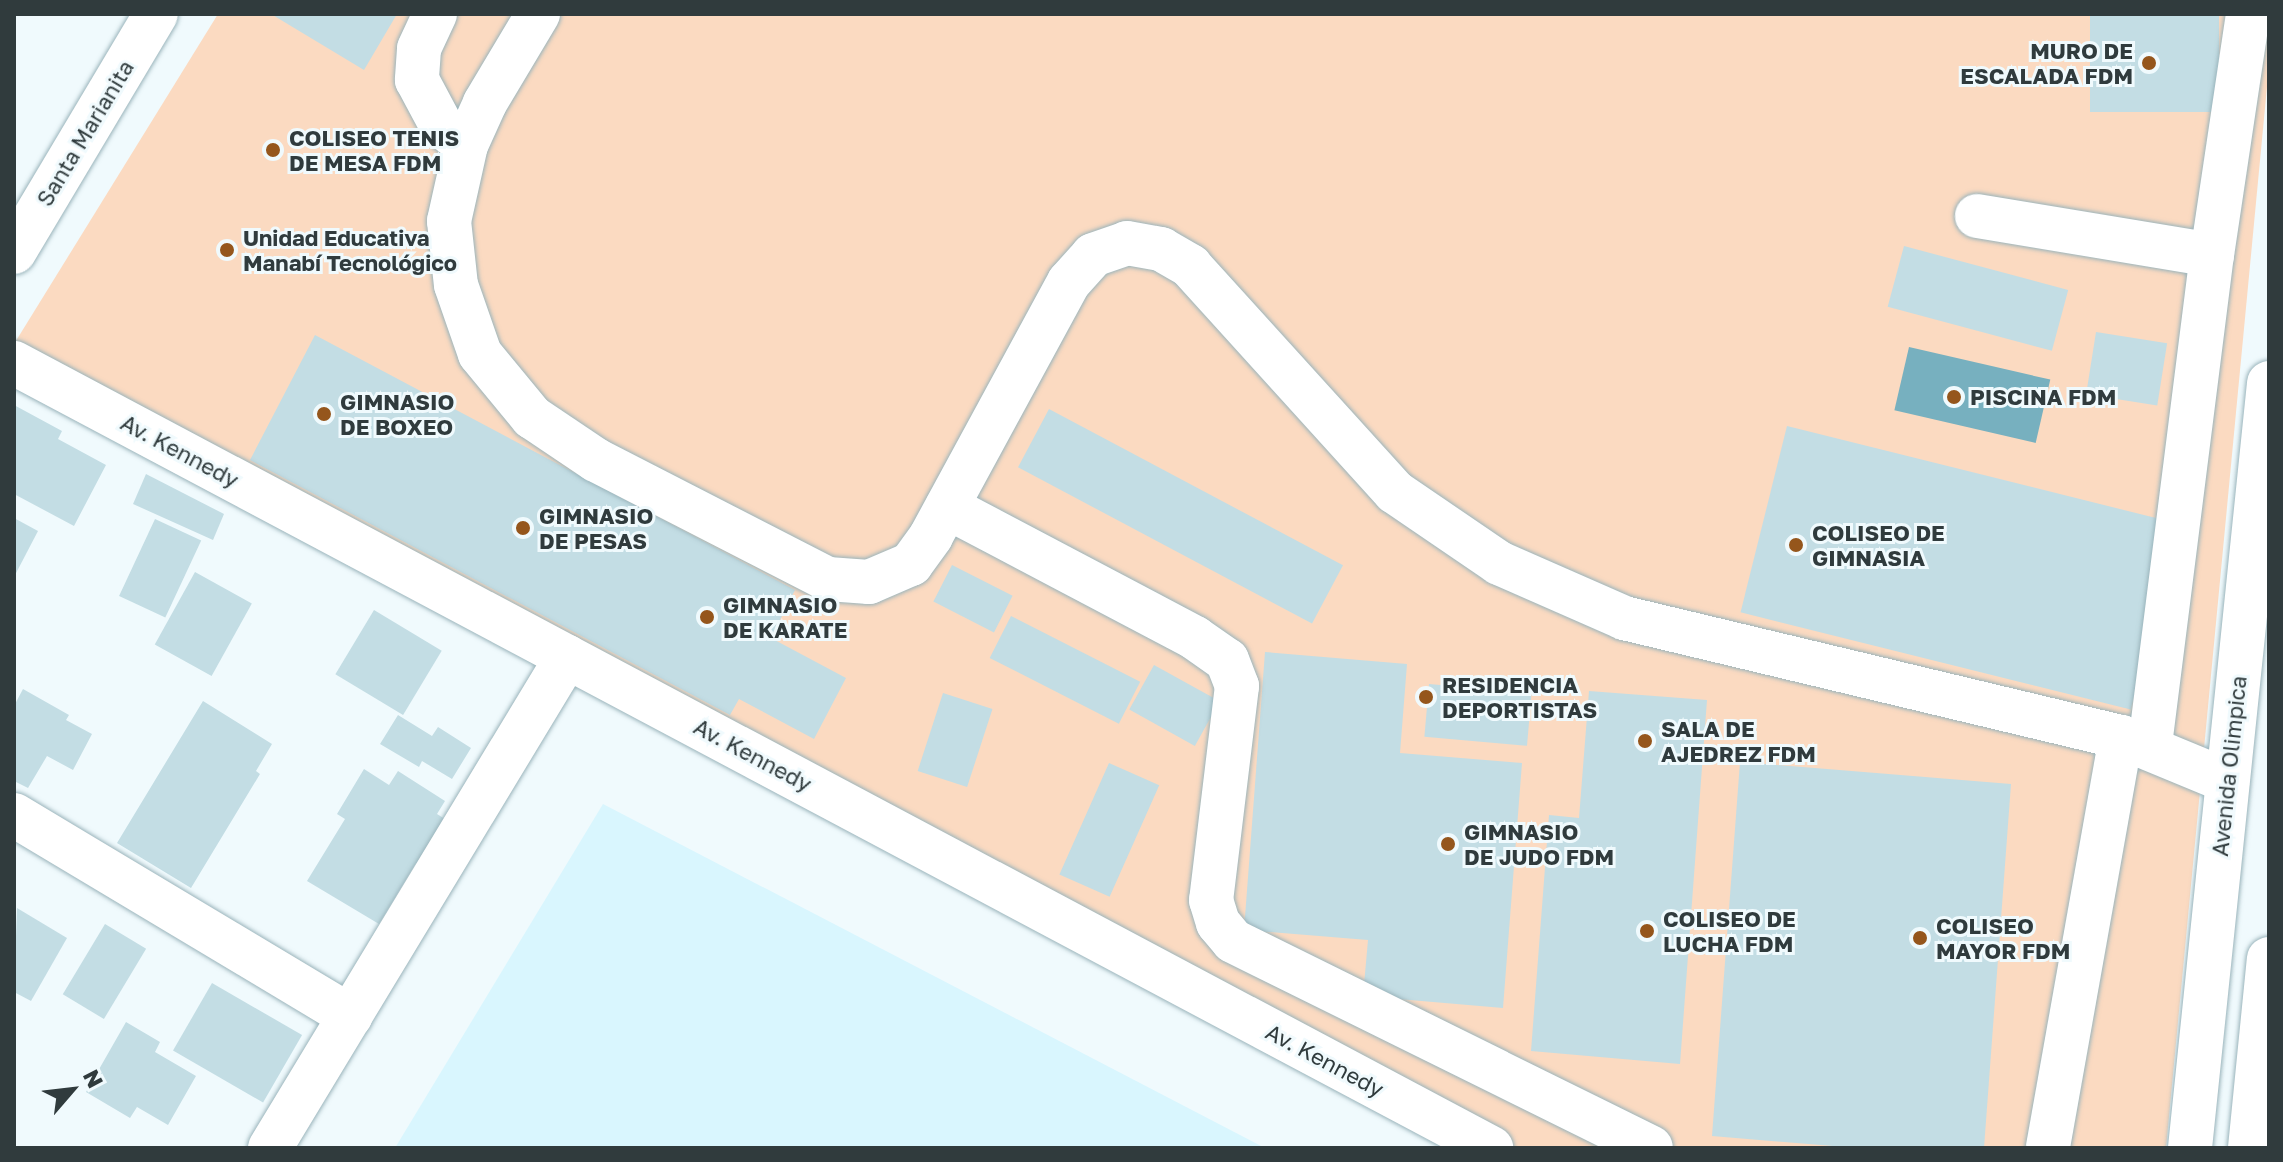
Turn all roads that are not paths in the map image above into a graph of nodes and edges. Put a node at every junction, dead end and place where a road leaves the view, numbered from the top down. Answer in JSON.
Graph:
{"nodes":[{"id":1,"x":156,"y":14,"type":"edge"},
{"id":2,"x":435,"y":14,"type":"edge"},
{"id":3,"x":538,"y":14,"type":"edge"},
{"id":4,"x":2248,"y":14,"type":"edge"},
{"id":5,"x":466,"y":145,"type":"junction"},
{"id":6,"x":1977,"y":216,"type":"dead end"},
{"id":7,"x":14,"y":252,"type":"edge"},
{"id":8,"x":2212,"y":255,"type":"junction"},
{"id":9,"x":14,"y":363,"type":"edge"},
{"id":10,"x":2269,"y":383,"type":"edge"},
{"id":11,"x":947,"y":507,"type":"junction"},
{"id":12,"x":2259,"y":584,"type":"edge"},
{"id":13,"x":567,"y":657,"type":"junction"},
{"id":14,"x":2136,"y":737,"type":"junction"},
{"id":15,"x":2240,"y":755,"type":"edge"},
{"id":16,"x":14,"y":815,"type":"edge"},
{"id":17,"x":2269,"y":959,"type":"edge"},
{"id":18,"x":350,"y":1016,"type":"junction"},
{"id":19,"x":270,"y":1148,"type":"edge"},
{"id":20,"x":1491,"y":1148,"type":"edge"},
{"id":21,"x":1651,"y":1148,"type":"edge"},
{"id":22,"x":2048,"y":1148,"type":"edge"},
{"id":23,"x":2190,"y":1148,"type":"edge"},
{"id":24,"x":2250,"y":1148,"type":"edge"}],
"edges":[{"from":1,"to":7,"type":"street","name":"Santa Marianita"},
{"from":2,"to":5,"type":"street"},
{"from":3,"to":5,"type":"street"},
{"from":4,"to":8,"type":"street"},
{"from":5,"to":11,"type":"street"},
{"from":6,"to":8,"type":"street"},
{"from":8,"to":14,"type":"street"},
{"from":9,"to":13,"type":"street","name":"Av. Kennedy"},
{"from":10,"to":12,"type":"street","name":"Avenida Olimpica"},
{"from":11,"to":14,"type":"street"},
{"from":11,"to":21,"type":"street"},
{"from":12,"to":15,"type":"street","name":"Avenida Olimpica"},
{"from":13,"to":18,"type":"street"},
{"from":13,"to":20,"type":"street","name":"Av. Kennedy"},
{"from":14,"to":15,"type":"street"},
{"from":14,"to":22,"type":"street"},
{"from":15,"to":23,"type":"street","name":"Avenida Olimpica"},
{"from":16,"to":18,"type":"street"},
{"from":17,"to":24,"type":"street"},
{"from":18,"to":19,"type":"street"}]}
